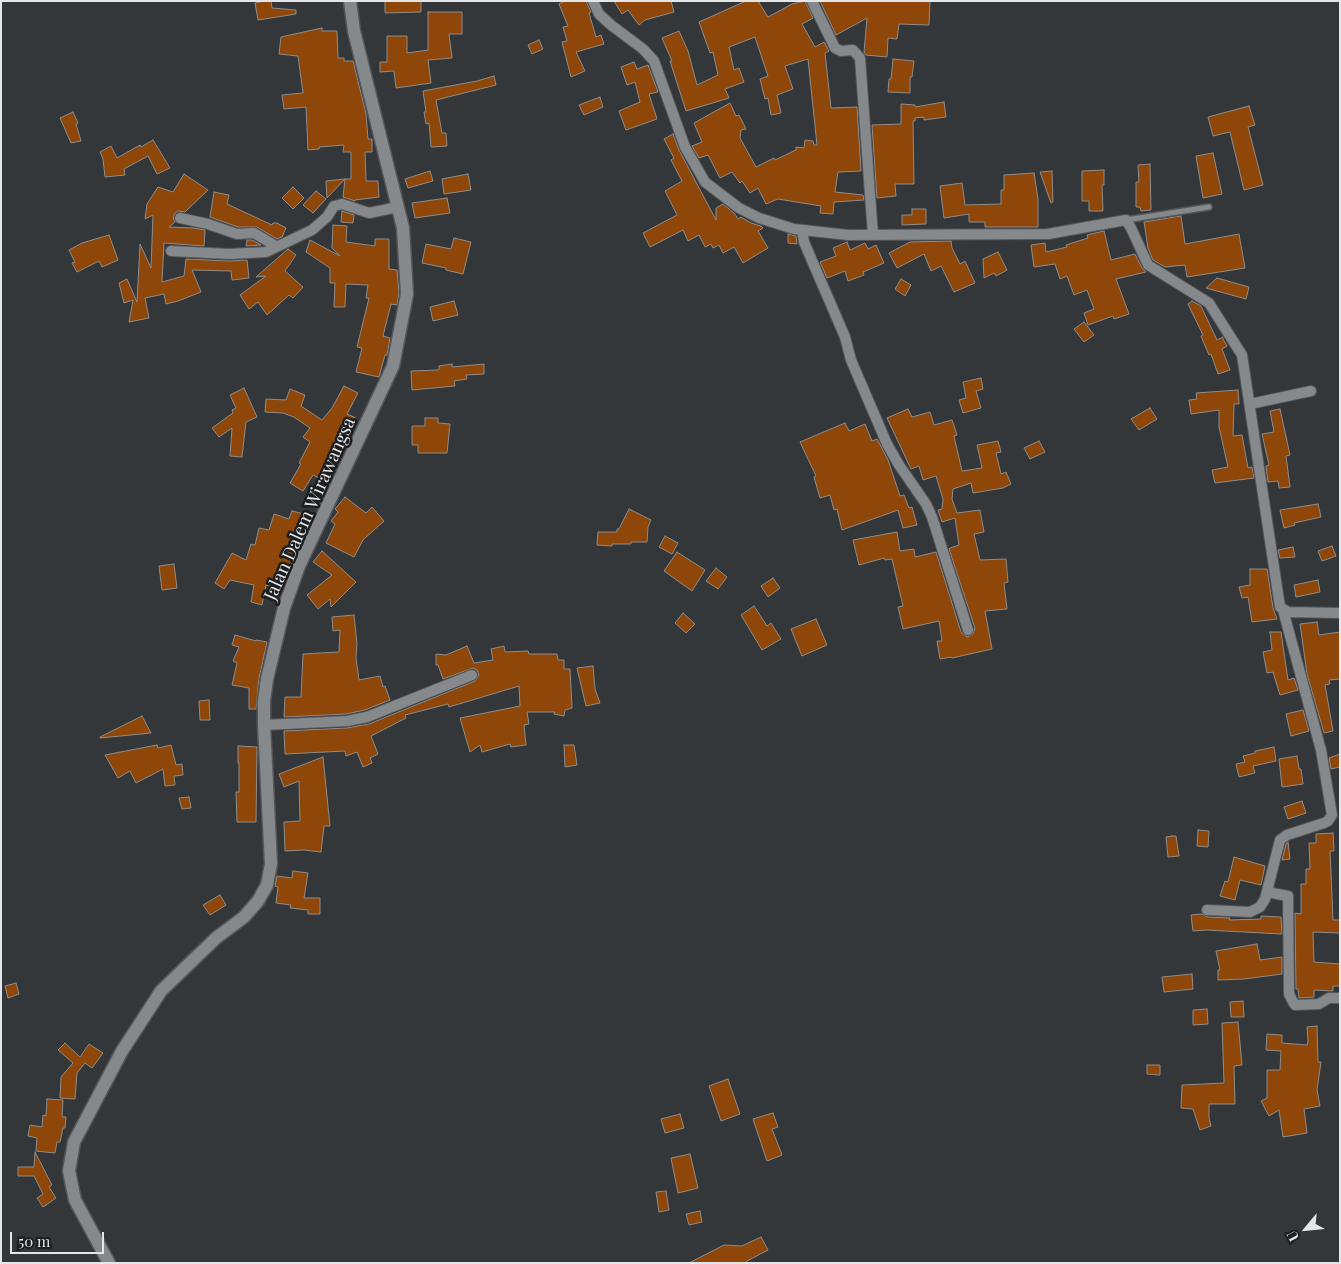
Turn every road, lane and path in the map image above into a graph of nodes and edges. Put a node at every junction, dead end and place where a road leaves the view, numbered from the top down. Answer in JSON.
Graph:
{"nodes":[{"id":1,"x":350,"y":1,"type":"edge"},
{"id":2,"x":594,"y":1,"type":"edge"},
{"id":3,"x":812,"y":1,"type":"edge"},
{"id":4,"x":398,"y":207,"type":"junction"},
{"id":5,"x":1209,"y":207,"type":"dead end"},
{"id":6,"x":180,"y":218,"type":"dead end"},
{"id":7,"x":1126,"y":220,"type":"junction"},
{"id":8,"x":802,"y":230,"type":"junction"},
{"id":9,"x":873,"y":235,"type":"junction"},
{"id":10,"x":276,"y":246,"type":"junction"},
{"id":11,"x":171,"y":250,"type":"dead end"},
{"id":12,"x":1311,"y":391,"type":"dead end"},
{"id":13,"x":1250,"y":404,"type":"junction"},
{"id":14,"x":1283,"y":610,"type":"junction"},
{"id":15,"x":1340,"y":613,"type":"edge"},
{"id":16,"x":968,"y":630,"type":"dead end"},
{"id":17,"x":472,"y":675,"type":"dead end"},
{"id":18,"x":264,"y":725,"type":"junction"},
{"id":19,"x":1267,"y":892,"type":"junction"},
{"id":20,"x":1207,"y":910,"type":"dead end"},
{"id":21,"x":1340,"y":998,"type":"edge"},
{"id":22,"x":109,"y":1263,"type":"edge"}],
"edges":[{"from":1,"to":4,"type":"street","name":"Jalan Dalem Wirawangsa"},
{"from":2,"to":8,"type":"street"},
{"from":3,"to":9,"type":"street"},
{"from":4,"to":10,"type":"street"},
{"from":4,"to":18,"type":"street","name":"Jalan Dalem Wirawangsa"},
{"from":5,"to":7,"type":"lane"},
{"from":6,"to":10,"type":"street"},
{"from":7,"to":9,"type":"street"},
{"from":7,"to":13,"type":"street"},
{"from":8,"to":9,"type":"street"},
{"from":8,"to":16,"type":"street"},
{"from":10,"to":11,"type":"street"},
{"from":12,"to":13,"type":"street"},
{"from":13,"to":14,"type":"street"},
{"from":14,"to":15,"type":"street"},
{"from":14,"to":19,"type":"street"},
{"from":17,"to":18,"type":"street"},
{"from":18,"to":22,"type":"street","name":"Jalan Dalem Wirawangsa"},
{"from":19,"to":20,"type":"street"},
{"from":19,"to":21,"type":"street"}]}
